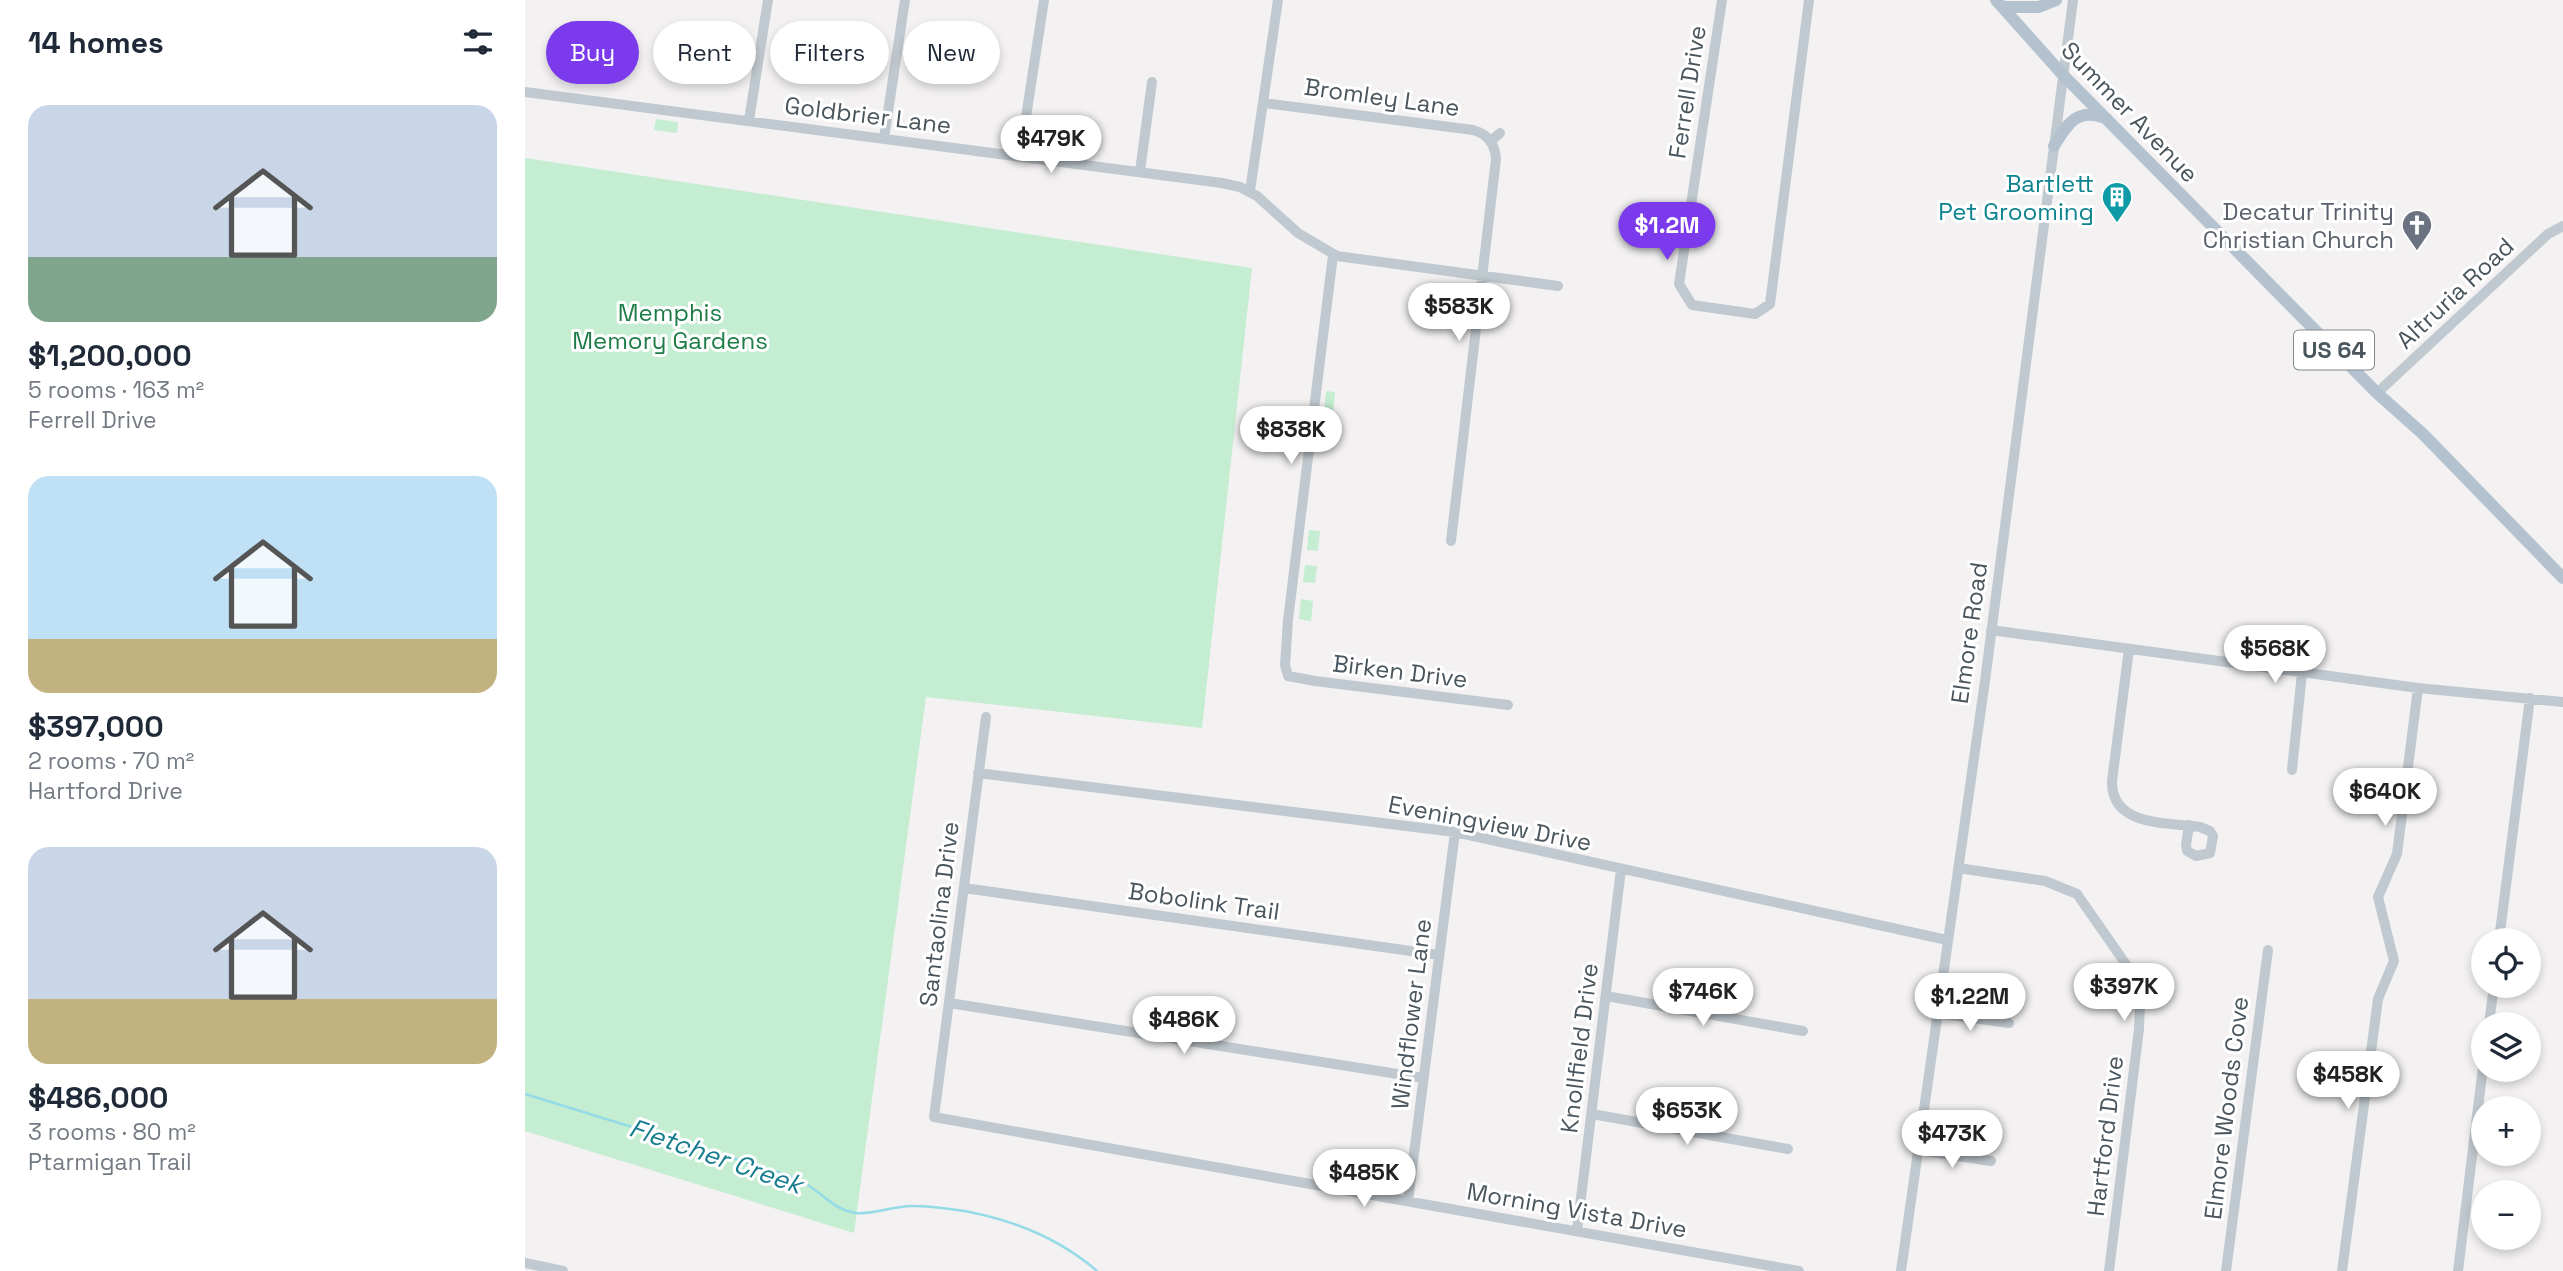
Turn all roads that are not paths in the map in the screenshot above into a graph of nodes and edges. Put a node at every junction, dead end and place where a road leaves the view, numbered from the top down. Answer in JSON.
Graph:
{"nodes":[{"id":1,"x":768,"y":0,"type":"edge"},
{"id":2,"x":905,"y":0,"type":"edge"},
{"id":3,"x":1044,"y":0,"type":"edge"},
{"id":4,"x":1278,"y":0,"type":"edge"},
{"id":5,"x":1722,"y":0,"type":"edge"},
{"id":6,"x":1809,"y":0,"type":"edge"},
{"id":7,"x":2056,"y":0,"type":"edge"},
{"id":8,"x":2073,"y":0,"type":"edge"},
{"id":9,"x":1999,"y":4,"type":"edge"},
{"id":10,"x":2063,"y":75,"type":"junction"},
{"id":11,"x":1152,"y":82,"type":"dead end"},
{"id":12,"x":525,"y":92,"type":"edge"},
{"id":13,"x":1264,"y":103,"type":"junction"},
{"id":14,"x":2107,"y":119,"type":"junction"},
{"id":15,"x":749,"y":120,"type":"junction"},
{"id":16,"x":1500,"y":133,"type":"dead end"},
{"id":17,"x":884,"y":138,"type":"junction"},
{"id":18,"x":1491,"y":141,"type":"junction"},
{"id":19,"x":2054,"y":146,"type":"junction"},
{"id":20,"x":1020,"y":156,"type":"junction"},
{"id":21,"x":1140,"y":172,"type":"junction"},
{"id":22,"x":1249,"y":191,"type":"junction"},
{"id":23,"x":2563,"y":226,"type":"edge"},
{"id":24,"x":1333,"y":255,"type":"junction"},
{"id":25,"x":1482,"y":277,"type":"junction"},
{"id":26,"x":1558,"y":286,"type":"dead end"},
{"id":27,"x":2377,"y":393,"type":"junction"},
{"id":28,"x":1451,"y":541,"type":"dead end"},
{"id":29,"x":2563,"y":578,"type":"edge"},
{"id":30,"x":1991,"y":630,"type":"junction"},
{"id":31,"x":2129,"y":649,"type":"junction"},
{"id":32,"x":2302,"y":673,"type":"junction"},
{"id":33,"x":2418,"y":688,"type":"junction"},
{"id":34,"x":2530,"y":698,"type":"junction"},
{"id":35,"x":2563,"y":702,"type":"edge"},
{"id":36,"x":1508,"y":705,"type":"dead end"},
{"id":37,"x":986,"y":717,"type":"dead end"},
{"id":38,"x":2292,"y":770,"type":"dead end"},
{"id":39,"x":978,"y":773,"type":"junction"},
{"id":40,"x":2189,"y":825,"type":"dead end"},
{"id":41,"x":1455,"y":832,"type":"junction"},
{"id":42,"x":1958,"y":868,"type":"junction"},
{"id":43,"x":1621,"y":869,"type":"junction"},
{"id":44,"x":964,"y":888,"type":"junction"},
{"id":45,"x":2501,"y":928,"type":"edge"},
{"id":46,"x":1947,"y":940,"type":"junction"},
{"id":47,"x":2268,"y":950,"type":"dead end"},
{"id":48,"x":1439,"y":955,"type":"junction"},
{"id":49,"x":1606,"y":996,"type":"junction"},
{"id":50,"x":949,"y":1003,"type":"junction"},
{"id":51,"x":1936,"y":1013,"type":"junction"},
{"id":52,"x":2009,"y":1023,"type":"dead end"},
{"id":53,"x":1804,"y":1031,"type":"dead end"},
{"id":54,"x":1423,"y":1078,"type":"junction"},
{"id":55,"x":2481,"y":1082,"type":"edge"},
{"id":56,"x":1592,"y":1114,"type":"junction"},
{"id":57,"x":934,"y":1117,"type":"joint"},
{"id":58,"x":1788,"y":1149,"type":"dead end"},
{"id":59,"x":1918,"y":1150,"type":"junction"},
{"id":60,"x":1991,"y":1161,"type":"dead end"},
{"id":61,"x":1408,"y":1201,"type":"junction"},
{"id":62,"x":1577,"y":1231,"type":"junction"},
{"id":63,"x":525,"y":1263,"type":"edge"},
{"id":64,"x":563,"y":1271,"type":"edge"},
{"id":65,"x":1799,"y":1271,"type":"edge"},
{"id":66,"x":1901,"y":1271,"type":"edge"},
{"id":67,"x":2109,"y":1271,"type":"edge"},
{"id":68,"x":2226,"y":1271,"type":"edge"},
{"id":69,"x":2342,"y":1271,"type":"edge"},
{"id":70,"x":2458,"y":1271,"type":"edge"}],
"edges":[{"from":1,"to":15,"type":"street"},
{"from":2,"to":17,"type":"street"},
{"from":3,"to":20,"type":"street"},
{"from":4,"to":13,"type":"street"},
{"from":5,"to":6,"type":"street","name":"Ferrell Drive"},
{"from":7,"to":9,"type":"main road"},
{"from":8,"to":10,"type":"street","name":"Elmore Road"},
{"from":9,"to":10,"type":"main road","name":"Summer Avenue","number":"US 64"},
{"from":10,"to":14,"type":"main road","name":"Summer Avenue","number":"US 64"},
{"from":10,"to":19,"type":"street","name":"Elmore Road"},
{"from":11,"to":21,"type":"street"},
{"from":12,"to":15,"type":"street","name":"Goldbrier Lane"},
{"from":13,"to":18,"type":"street","name":"Bromley Lane"},
{"from":13,"to":22,"type":"street"},
{"from":14,"to":19,"type":"main road"},
{"from":14,"to":27,"type":"main road","name":"Summer Avenue","number":"US 64"},
{"from":15,"to":17,"type":"street","name":"Goldbrier Lane"},
{"from":16,"to":18,"type":"street"},
{"from":17,"to":20,"type":"street","name":"Goldbrier Lane"},
{"from":18,"to":25,"type":"street"},
{"from":19,"to":30,"type":"street","name":"Elmore Road"},
{"from":20,"to":21,"type":"street","name":"Goldbrier Lane"},
{"from":21,"to":22,"type":"street","name":"Goldbrier Lane"},
{"from":22,"to":24,"type":"street","name":"Goldbrier Lane"},
{"from":23,"to":27,"type":"street","name":"Altruria Road"},
{"from":24,"to":25,"type":"street","name":"Goldbrier Lane"},
{"from":24,"to":36,"type":"street","name":"Birken Drive"},
{"from":25,"to":26,"type":"street","name":"Goldbrier Lane"},
{"from":25,"to":28,"type":"street"},
{"from":27,"to":29,"type":"main road","name":"Summer Avenue","number":"US 64"},
{"from":30,"to":31,"type":"street"},
{"from":30,"to":42,"type":"street","name":"Elmore Road"},
{"from":31,"to":32,"type":"street"},
{"from":31,"to":40,"type":"street"},
{"from":32,"to":33,"type":"street"},
{"from":32,"to":38,"type":"street"},
{"from":33,"to":34,"type":"street"},
{"from":33,"to":69,"type":"street"},
{"from":34,"to":35,"type":"street"},
{"from":34,"to":45,"type":"street"},
{"from":37,"to":39,"type":"street","name":"Santaolina Drive"},
{"from":39,"to":41,"type":"street","name":"Eveningview Drive"},
{"from":39,"to":44,"type":"street","name":"Santaolina Drive"},
{"from":41,"to":43,"type":"street","name":"Eveningview Drive"},
{"from":41,"to":48,"type":"street","name":"Windflower Lane"},
{"from":42,"to":46,"type":"street","name":"Elmore Road"},
{"from":42,"to":67,"type":"street","name":"Hartford Drive"},
{"from":43,"to":46,"type":"street","name":"Eveningview Drive"},
{"from":43,"to":49,"type":"street","name":"Knollfield Drive"},
{"from":44,"to":48,"type":"street","name":"Bobolink Trail"},
{"from":44,"to":50,"type":"street","name":"Santaolina Drive"},
{"from":46,"to":51,"type":"street","name":"Elmore Road"},
{"from":47,"to":68,"type":"street","name":"Elmore Woods Cove"},
{"from":48,"to":54,"type":"street","name":"Windflower Lane"},
{"from":49,"to":53,"type":"street"},
{"from":49,"to":56,"type":"street","name":"Knollfield Drive"},
{"from":50,"to":54,"type":"street"},
{"from":50,"to":57,"type":"street","name":"Santaolina Drive"},
{"from":51,"to":52,"type":"street"},
{"from":51,"to":59,"type":"street","name":"Elmore Road"},
{"from":54,"to":61,"type":"street","name":"Windflower Lane"},
{"from":55,"to":70,"type":"street"},
{"from":56,"to":58,"type":"street"},
{"from":56,"to":62,"type":"street","name":"Knollfield Drive"},
{"from":57,"to":61,"type":"street","name":"Morning Vista Drive"},
{"from":59,"to":60,"type":"street"},
{"from":59,"to":66,"type":"street","name":"Elmore Road"},
{"from":61,"to":62,"type":"street","name":"Morning Vista Drive"},
{"from":62,"to":65,"type":"street","name":"Morning Vista Drive"},
{"from":63,"to":64,"type":"street"}]}
